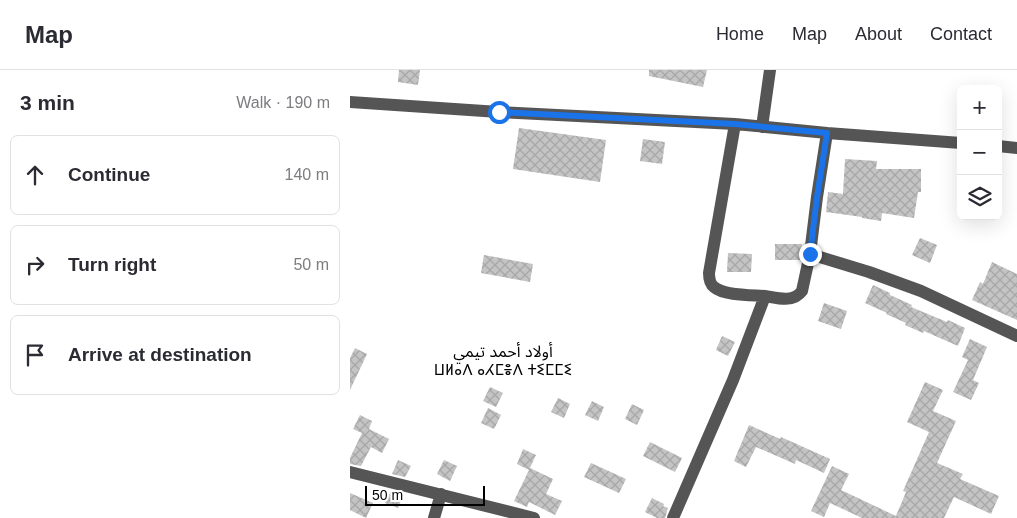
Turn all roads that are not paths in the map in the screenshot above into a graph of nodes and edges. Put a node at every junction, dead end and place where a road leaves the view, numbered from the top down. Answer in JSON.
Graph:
{"nodes":[{"id":1,"x":770,"y":70,"type":"edge"},
{"id":2,"x":350,"y":102,"type":"edge"},
{"id":3,"x":735,"y":124,"type":"junction"},
{"id":4,"x":762,"y":127,"type":"junction"},
{"id":5,"x":827,"y":133,"type":"junction"},
{"id":6,"x":957,"y":143,"type":"edge"},
{"id":7,"x":1002,"y":146,"type":"edge"},
{"id":8,"x":1017,"y":148,"type":"edge"},
{"id":9,"x":810,"y":254,"type":"junction"},
{"id":10,"x":765,"y":296,"type":"junction"},
{"id":11,"x":1017,"y":336,"type":"edge"},
{"id":12,"x":350,"y":472,"type":"edge"},
{"id":13,"x":441,"y":494,"type":"junction"},
{"id":14,"x":434,"y":518,"type":"edge"},
{"id":15,"x":534,"y":518,"type":"edge"},
{"id":16,"x":673,"y":518,"type":"edge"}],
"edges":[{"from":1,"to":4,"type":"street"},
{"from":2,"to":3,"type":"street"},
{"from":3,"to":4,"type":"street"},
{"from":3,"to":10,"type":"street"},
{"from":4,"to":5,"type":"street"},
{"from":5,"to":6,"type":"street"},
{"from":5,"to":9,"type":"street"},
{"from":7,"to":8,"type":"street"},
{"from":9,"to":10,"type":"street"},
{"from":9,"to":11,"type":"street"},
{"from":10,"to":16,"type":"street"},
{"from":12,"to":13,"type":"street"},
{"from":13,"to":14,"type":"street"},
{"from":13,"to":15,"type":"street"}]}
